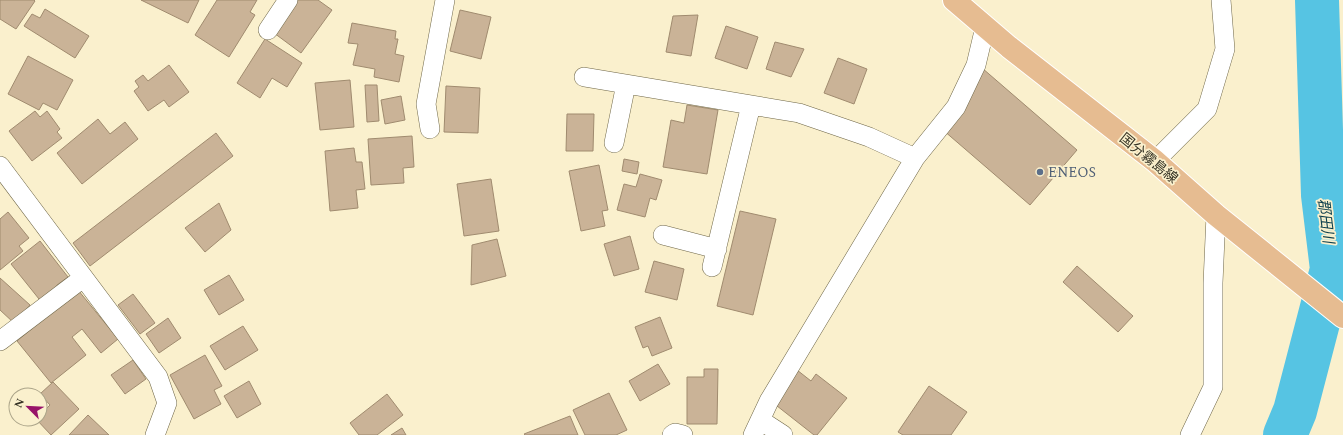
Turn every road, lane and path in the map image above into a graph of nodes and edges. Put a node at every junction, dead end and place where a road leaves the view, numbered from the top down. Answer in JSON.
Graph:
{"nodes":[{"id":1,"x":288,"y":0,"type":"edge"},
{"id":2,"x":445,"y":0,"type":"edge"},
{"id":3,"x":954,"y":0,"type":"edge"},
{"id":4,"x":1221,"y":0,"type":"edge"},
{"id":5,"x":986,"y":27,"type":"junction"},
{"id":6,"x":268,"y":30,"type":"dead end"},
{"id":7,"x":584,"y":77,"type":"dead end"},
{"id":8,"x":626,"y":84,"type":"junction"},
{"id":9,"x":751,"y":105,"type":"junction"},
{"id":10,"x":430,"y":129,"type":"dead end"},
{"id":11,"x":614,"y":144,"type":"dead end"},
{"id":12,"x":915,"y":158,"type":"junction"},
{"id":13,"x":1155,"y":161,"type":"junction"},
{"id":14,"x":1,"y":169,"type":"edge"},
{"id":15,"x":1216,"y":215,"type":"junction"},
{"id":16,"x":663,"y":236,"type":"dead end"},
{"id":17,"x":717,"y":249,"type":"junction"},
{"id":18,"x":712,"y":268,"type":"dead end"},
{"id":19,"x":83,"y":278,"type":"junction"},
{"id":20,"x":1343,"y":317,"type":"edge"},
{"id":21,"x":0,"y":341,"type":"edge"},
{"id":22,"x":756,"y":428,"type":"edge"},
{"id":23,"x":155,"y":435,"type":"edge"},
{"id":24,"x":672,"y":435,"type":"edge"},
{"id":25,"x":683,"y":435,"type":"edge"},
{"id":26,"x":783,"y":435,"type":"edge"},
{"id":27,"x":1190,"y":435,"type":"edge"}],
"edges":[{"from":1,"to":6,"type":"street"},
{"from":2,"to":10,"type":"street"},
{"from":3,"to":5,"type":"main road","name":"国分霧島線"},
{"from":4,"to":13,"type":"street"},
{"from":5,"to":12,"type":"street"},
{"from":5,"to":13,"type":"main road","name":"国分霧島線"},
{"from":7,"to":8,"type":"street"},
{"from":8,"to":9,"type":"street"},
{"from":8,"to":11,"type":"street"},
{"from":9,"to":12,"type":"street"},
{"from":9,"to":17,"type":"street"},
{"from":12,"to":22,"type":"street"},
{"from":13,"to":15,"type":"main road","name":"国分霧島線"},
{"from":14,"to":19,"type":"street"},
{"from":15,"to":20,"type":"main road","name":"国分霧島線"},
{"from":15,"to":27,"type":"street"},
{"from":16,"to":17,"type":"street"},
{"from":17,"to":18,"type":"street"},
{"from":19,"to":21,"type":"street"},
{"from":19,"to":23,"type":"street"},
{"from":22,"to":26,"type":"street"},
{"from":24,"to":25,"type":"street"}]}
